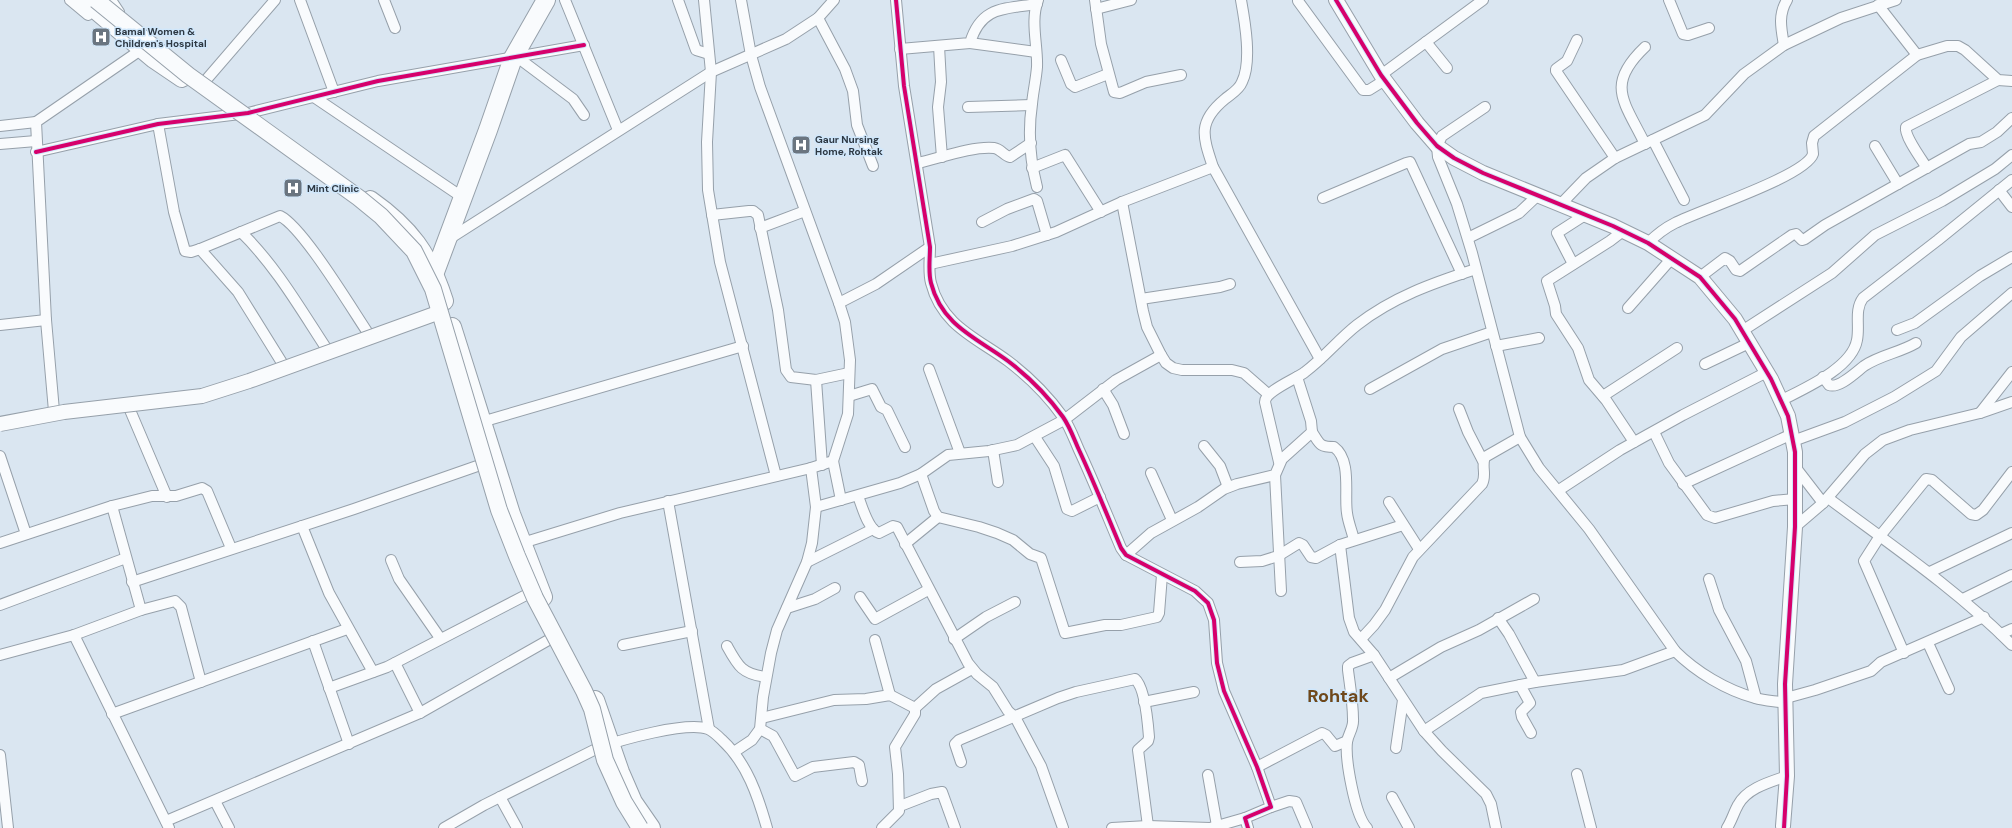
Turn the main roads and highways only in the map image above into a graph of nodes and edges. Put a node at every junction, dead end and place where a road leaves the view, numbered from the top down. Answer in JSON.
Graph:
{"nodes":[{"id":1,"x":84,"y":0,"type":"edge"},
{"id":2,"x":96,"y":0,"type":"edge"},
{"id":3,"x":104,"y":0,"type":"edge"},
{"id":4,"x":543,"y":2,"type":"edge"},
{"id":5,"x":115,"y":6,"type":"edge"},
{"id":6,"x":144,"y":48,"type":"junction"},
{"id":7,"x":241,"y":114,"type":"junction"},
{"id":8,"x":431,"y":280,"type":"junction"},
{"id":9,"x":441,"y":311,"type":"junction"},
{"id":10,"x":477,"y":423,"type":"junction"},
{"id":11,"x":516,"y":545,"type":"junction"},
{"id":12,"x":604,"y":745,"type":"junction"},
{"id":13,"x":637,"y":828,"type":"edge"},
{"id":14,"x":640,"y":828,"type":"edge"},
{"id":15,"x":651,"y":828,"type":"edge"}],
"edges":[{"from":1,"to":6,"type":"highway"},
{"from":2,"to":9,"type":"main road","bridge":true},
{"from":3,"to":5,"type":"highway"},
{"from":4,"to":8,"type":"highway"},
{"from":5,"to":6,"type":"highway"},
{"from":6,"to":7,"type":"highway"},
{"from":6,"to":7,"type":"highway"},
{"from":7,"to":8,"type":"highway"},
{"from":8,"to":9,"type":"highway"},
{"from":9,"to":10,"type":"highway"},
{"from":9,"to":14,"type":"main road","bridge":true},
{"from":10,"to":11,"type":"highway"},
{"from":10,"to":11,"type":"highway"},
{"from":11,"to":12,"type":"highway"},
{"from":11,"to":12,"type":"highway"},
{"from":12,"to":13,"type":"highway"},
{"from":12,"to":15,"type":"highway"}]}
